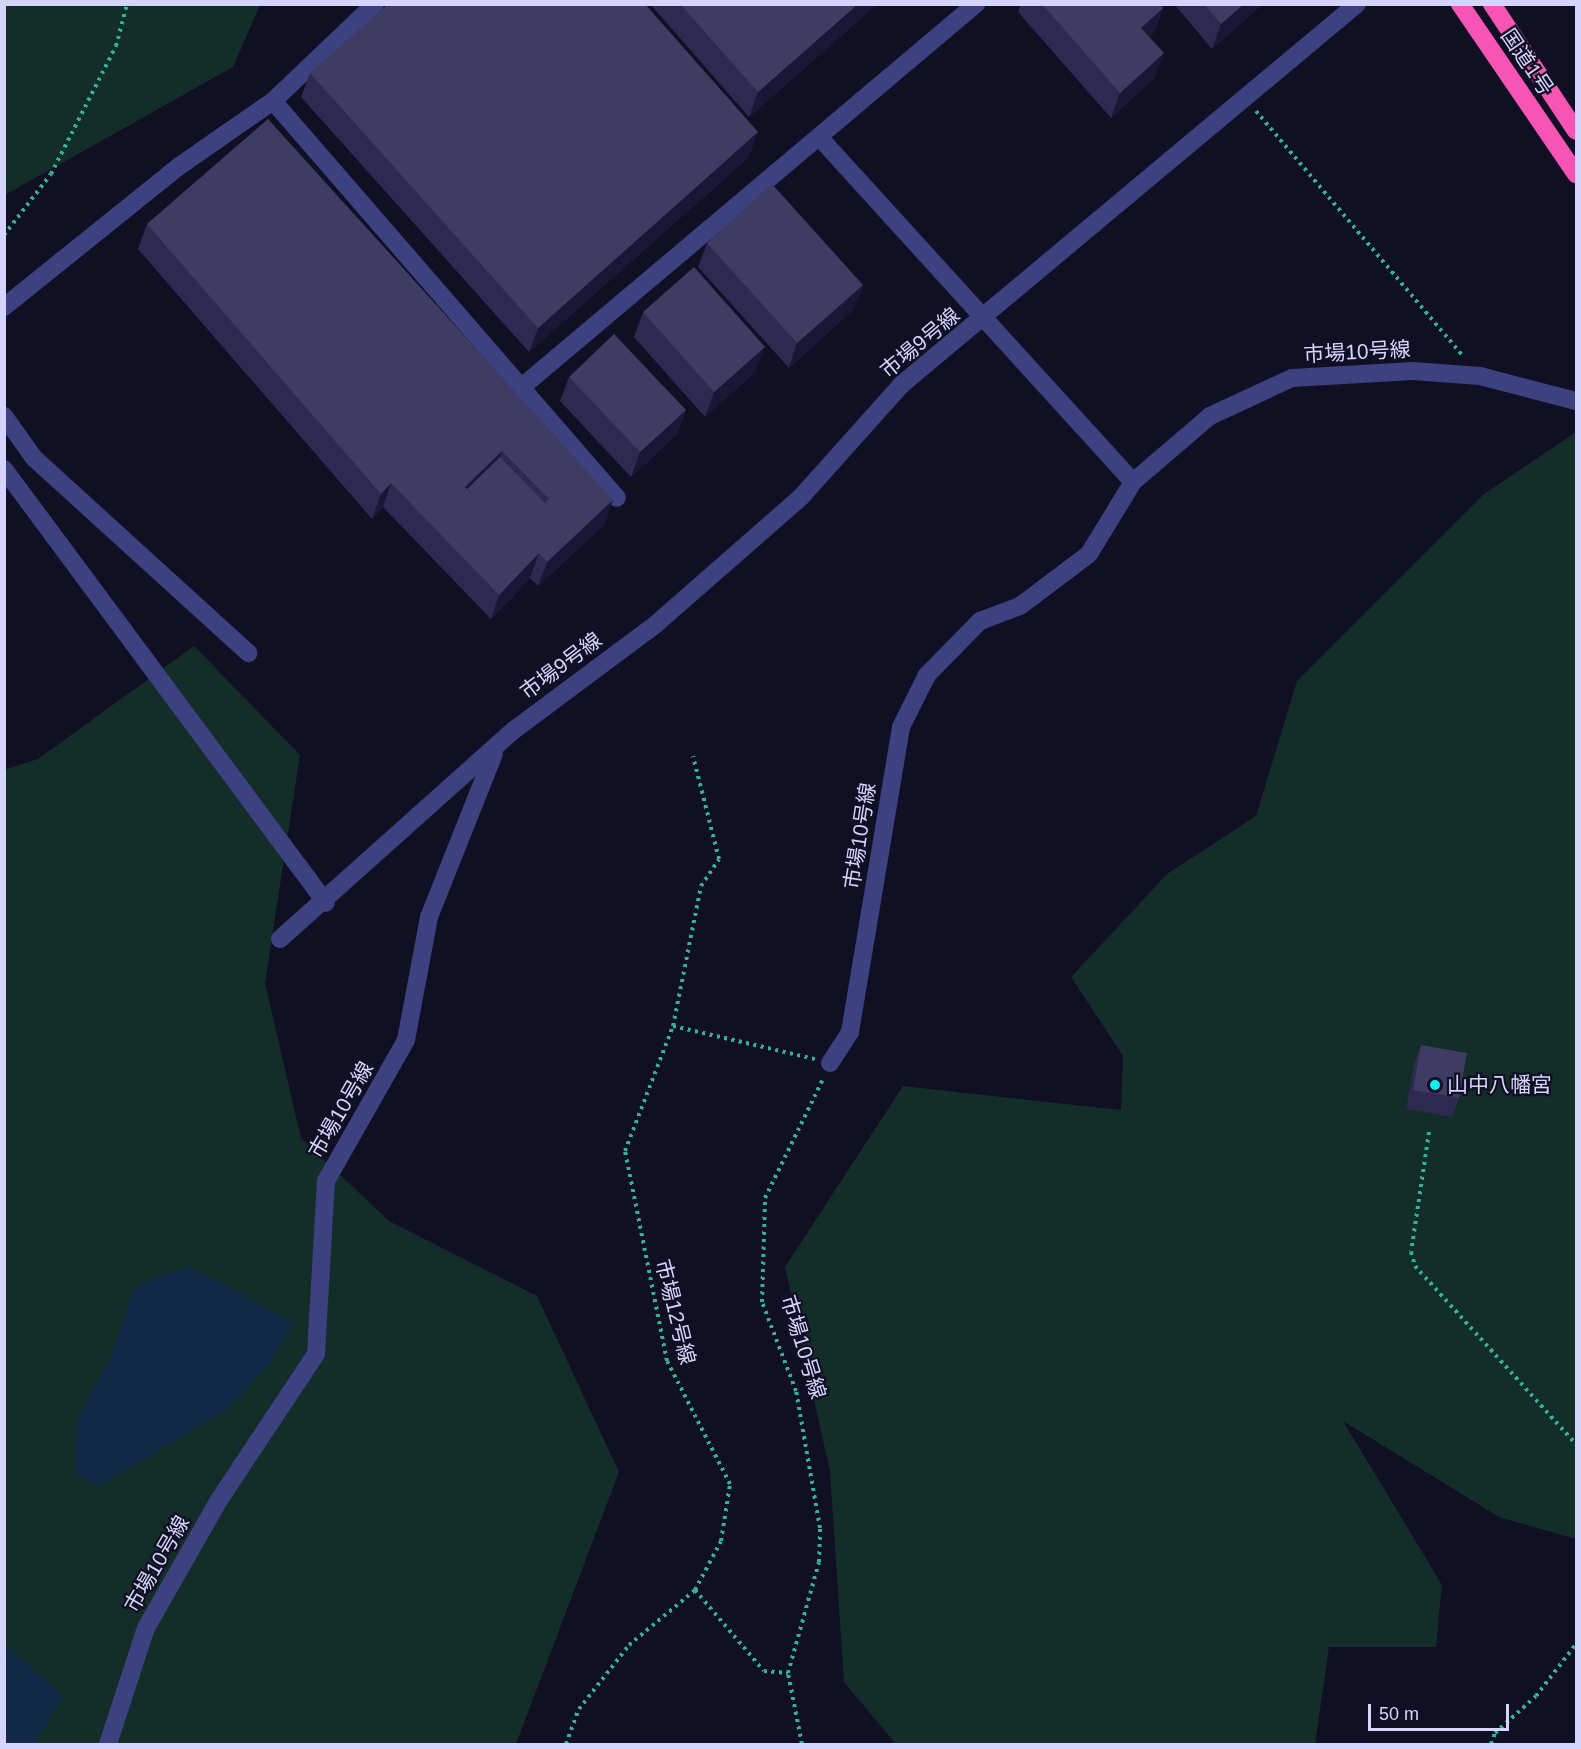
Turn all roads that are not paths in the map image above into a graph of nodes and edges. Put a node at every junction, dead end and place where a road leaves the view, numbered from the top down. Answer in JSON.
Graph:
{"nodes":[{"id":1,"x":375,"y":4,"type":"edge"},
{"id":2,"x":976,"y":4,"type":"edge"},
{"id":3,"x":1357,"y":4,"type":"edge"},
{"id":4,"x":1461,"y":4,"type":"edge"},
{"id":5,"x":1492,"y":4,"type":"edge"},
{"id":6,"x":273,"y":101,"type":"junction"},
{"id":7,"x":1576,"y":130,"type":"edge"},
{"id":8,"x":820,"y":138,"type":"junction"},
{"id":9,"x":1576,"y":174,"type":"edge"},
{"id":10,"x":4,"y":307,"type":"edge"},
{"id":11,"x":986,"y":317,"type":"junction"},
{"id":12,"x":523,"y":386,"type":"junction"},
{"id":13,"x":1576,"y":401,"type":"edge"},
{"id":14,"x":4,"y":416,"type":"edge"},
{"id":15,"x":4,"y":469,"type":"edge"},
{"id":16,"x":1133,"y":482,"type":"junction"},
{"id":17,"x":617,"y":498,"type":"dead end"},
{"id":18,"x":248,"y":653,"type":"dead end"},
{"id":19,"x":496,"y":749,"type":"junction"},
{"id":20,"x":326,"y":903,"type":"junction"},
{"id":21,"x":280,"y":939,"type":"dead end"},
{"id":22,"x":830,"y":1063,"type":"road end"},
{"id":23,"x":108,"y":1744,"type":"edge"}],
"edges":[{"from":1,"to":6,"type":"street"},
{"from":2,"to":8,"type":"street"},
{"from":3,"to":11,"type":"street","name":"市場9号線"},
{"from":4,"to":9,"type":"highway","name":"国道1号"},
{"from":5,"to":7,"type":"highway","name":"国道1号"},
{"from":6,"to":10,"type":"street"},
{"from":6,"to":12,"type":"street"},
{"from":8,"to":11,"type":"street"},
{"from":8,"to":12,"type":"street"},
{"from":11,"to":16,"type":"street"},
{"from":11,"to":19,"type":"street","name":"市場9号線"},
{"from":12,"to":17,"type":"street"},
{"from":13,"to":16,"type":"street","name":"市場10号線"},
{"from":14,"to":18,"type":"street"},
{"from":15,"to":20,"type":"street"},
{"from":16,"to":22,"type":"street","name":"市場10号線"},
{"from":19,"to":20,"type":"street","name":"市場9号線"},
{"from":19,"to":23,"type":"street","name":"市場10号線"},
{"from":20,"to":21,"type":"street","name":"市場9号線"}]}
